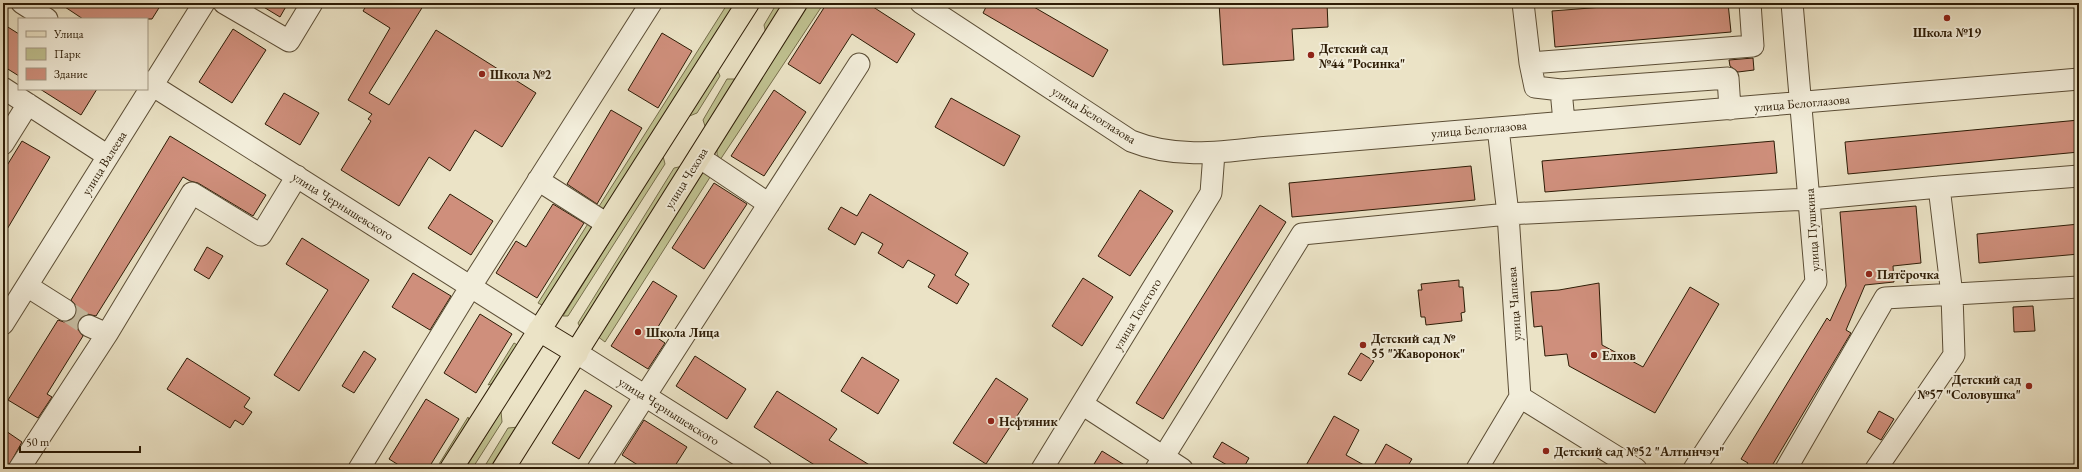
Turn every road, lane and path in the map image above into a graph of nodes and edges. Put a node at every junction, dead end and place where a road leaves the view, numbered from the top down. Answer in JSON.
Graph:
{"nodes":[{"id":1,"x":22,"y":3,"type":"edge"},
{"id":2,"x":204,"y":3,"type":"edge"},
{"id":3,"x":224,"y":3,"type":"edge"},
{"id":4,"x":312,"y":3,"type":"edge"},
{"id":5,"x":651,"y":3,"type":"edge"},
{"id":6,"x":748,"y":3,"type":"edge"},
{"id":7,"x":796,"y":3,"type":"edge"},
{"id":8,"x":921,"y":3,"type":"edge"},
{"id":9,"x":1523,"y":3,"type":"edge"},
{"id":10,"x":1750,"y":3,"type":"edge"},
{"id":11,"x":1792,"y":3,"type":"edge"},
{"id":12,"x":45,"y":18,"type":"edge"},
{"id":13,"x":1530,"y":63,"type":"junction"},
{"id":14,"x":859,"y":64,"type":"dead end"},
{"id":15,"x":2079,"y":79,"type":"edge"},
{"id":16,"x":150,"y":84,"type":"edge"},
{"id":17,"x":3,"y":88,"type":"edge"},
{"id":18,"x":146,"y":90,"type":"edge"},
{"id":19,"x":1561,"y":90,"type":"junction"},
{"id":20,"x":1800,"y":103,"type":"junction"},
{"id":21,"x":28,"y":104,"type":"junction"},
{"id":22,"x":1730,"y":109,"type":"junction"},
{"id":23,"x":1564,"y":122,"type":"junction"},
{"id":24,"x":1498,"y":128,"type":"junction"},
{"id":25,"x":3,"y":144,"type":"edge"},
{"id":26,"x":1214,"y":153,"type":"junction"},
{"id":27,"x":108,"y":156,"type":"junction"},
{"id":28,"x":699,"y":157,"type":"junction"},
{"id":29,"x":297,"y":176,"type":"junction"},
{"id":30,"x":2079,"y":176,"type":"edge"},
{"id":31,"x":538,"y":180,"type":"junction"},
{"id":32,"x":1939,"y":187,"type":"junction"},
{"id":33,"x":1810,"y":199,"type":"junction"},
{"id":34,"x":769,"y":204,"type":"junction"},
{"id":35,"x":1508,"y":214,"type":"junction"},
{"id":36,"x":607,"y":224,"type":"junction"},
{"id":37,"x":27,"y":286,"type":"junction"},
{"id":38,"x":471,"y":286,"type":"junction"},
{"id":39,"x":2079,"y":287,"type":"edge"},
{"id":40,"x":1952,"y":295,"type":"junction"},
{"id":41,"x":65,"y":310,"type":"tunnel mouth"},
{"id":42,"x":3,"y":324,"type":"edge"},
{"id":43,"x":539,"y":330,"type":"junction"},
{"id":44,"x":577,"y":353,"type":"junction"},
{"id":45,"x":645,"y":396,"type":"junction"},
{"id":46,"x":1520,"y":397,"type":"junction"},
{"id":47,"x":1082,"y":404,"type":"junction"},
{"id":48,"x":1159,"y":463,"type":"edge"},
{"id":49,"x":366,"y":466,"type":"edge"},
{"id":50,"x":23,"y":468,"type":"edge"},
{"id":51,"x":451,"y":469,"type":"edge"},
{"id":52,"x":503,"y":469,"type":"edge"},
{"id":53,"x":598,"y":469,"type":"edge"},
{"id":54,"x":761,"y":469,"type":"edge"},
{"id":55,"x":1042,"y":469,"type":"edge"},
{"id":56,"x":1182,"y":469,"type":"edge"},
{"id":57,"x":1477,"y":469,"type":"edge"},
{"id":58,"x":1636,"y":469,"type":"edge"},
{"id":59,"x":1694,"y":469,"type":"edge"},
{"id":60,"x":1786,"y":469,"type":"edge"},
{"id":61,"x":1876,"y":469,"type":"edge"}],
"edges":[{"from":1,"to":12,"type":"street"},
{"from":2,"to":16,"type":"street","name":"улица Валеева"},
{"from":3,"to":4,"type":"street"},
{"from":5,"to":31,"type":"street"},
{"from":6,"to":36,"type":"main road"},
{"from":7,"to":28,"type":"main road","name":"улица Чехова"},
{"from":8,"to":26,"type":"street","name":"улица Белоглазова"},
{"from":9,"to":13,"type":"street"},
{"from":10,"to":13,"type":"street"},
{"from":11,"to":20,"type":"street","name":"улица Пушкина"},
{"from":13,"to":19,"type":"street"},
{"from":14,"to":34,"type":"street"},
{"from":15,"to":20,"type":"street","name":"улица Белоглазова"},
{"from":16,"to":29,"type":"street","name":"улица Чернышевского"},
{"from":17,"to":21,"type":"street"},
{"from":18,"to":27,"type":"street","name":"улица Валеева"},
{"from":19,"to":22,"type":"street"},
{"from":19,"to":23,"type":"street"},
{"from":20,"to":22,"type":"street","name":"улица Белоглазова"},
{"from":20,"to":33,"type":"street","name":"улица Пушкина"},
{"from":21,"to":25,"type":"street"},
{"from":21,"to":27,"type":"street"},
{"from":22,"to":23,"type":"street","name":"улица Белоглазова"},
{"from":23,"to":24,"type":"street","name":"улица Белоглазова"},
{"from":24,"to":26,"type":"street","name":"улица Белоглазова"},
{"from":24,"to":35,"type":"street","name":"улица Чапаева"},
{"from":26,"to":47,"type":"street","name":"улица Толстого"},
{"from":27,"to":37,"type":"street","name":"улица Валеева"},
{"from":28,"to":34,"type":"street"},
{"from":28,"to":44,"type":"main road","name":"улица Чехова"},
{"from":29,"to":38,"type":"street","name":"улица Чернышевского"},
{"from":29,"to":50,"type":"street"},
{"from":30,"to":32,"type":"street"},
{"from":31,"to":36,"type":"street"},
{"from":31,"to":38,"type":"street"},
{"from":32,"to":33,"type":"street"},
{"from":32,"to":40,"type":"street"},
{"from":33,"to":35,"type":"street"},
{"from":33,"to":59,"type":"street","name":"улица Пушкина"},
{"from":34,"to":45,"type":"street"},
{"from":35,"to":46,"type":"street","name":"улица Чапаева"},
{"from":35,"to":48,"type":"street"},
{"from":36,"to":43,"type":"main road"},
{"from":37,"to":41,"type":"street"},
{"from":37,"to":42,"type":"street","name":"улица Валеева"},
{"from":38,"to":43,"type":"street","name":"улица Чернышевского"},
{"from":38,"to":49,"type":"street"},
{"from":39,"to":40,"type":"street"},
{"from":40,"to":60,"type":"street"},
{"from":40,"to":61,"type":"street"},
{"from":43,"to":44,"type":"main road"},
{"from":43,"to":51,"type":"main road"},
{"from":44,"to":45,"type":"street","name":"улица Чернышевского"},
{"from":44,"to":52,"type":"main road","name":"улица Чехова"},
{"from":45,"to":53,"type":"street"},
{"from":45,"to":54,"type":"street","name":"улица Чернышевского"},
{"from":46,"to":57,"type":"street"},
{"from":46,"to":58,"type":"street"},
{"from":47,"to":48,"type":"street"},
{"from":47,"to":55,"type":"street","name":"улица Толстого"},
{"from":48,"to":56,"type":"street"}]}
